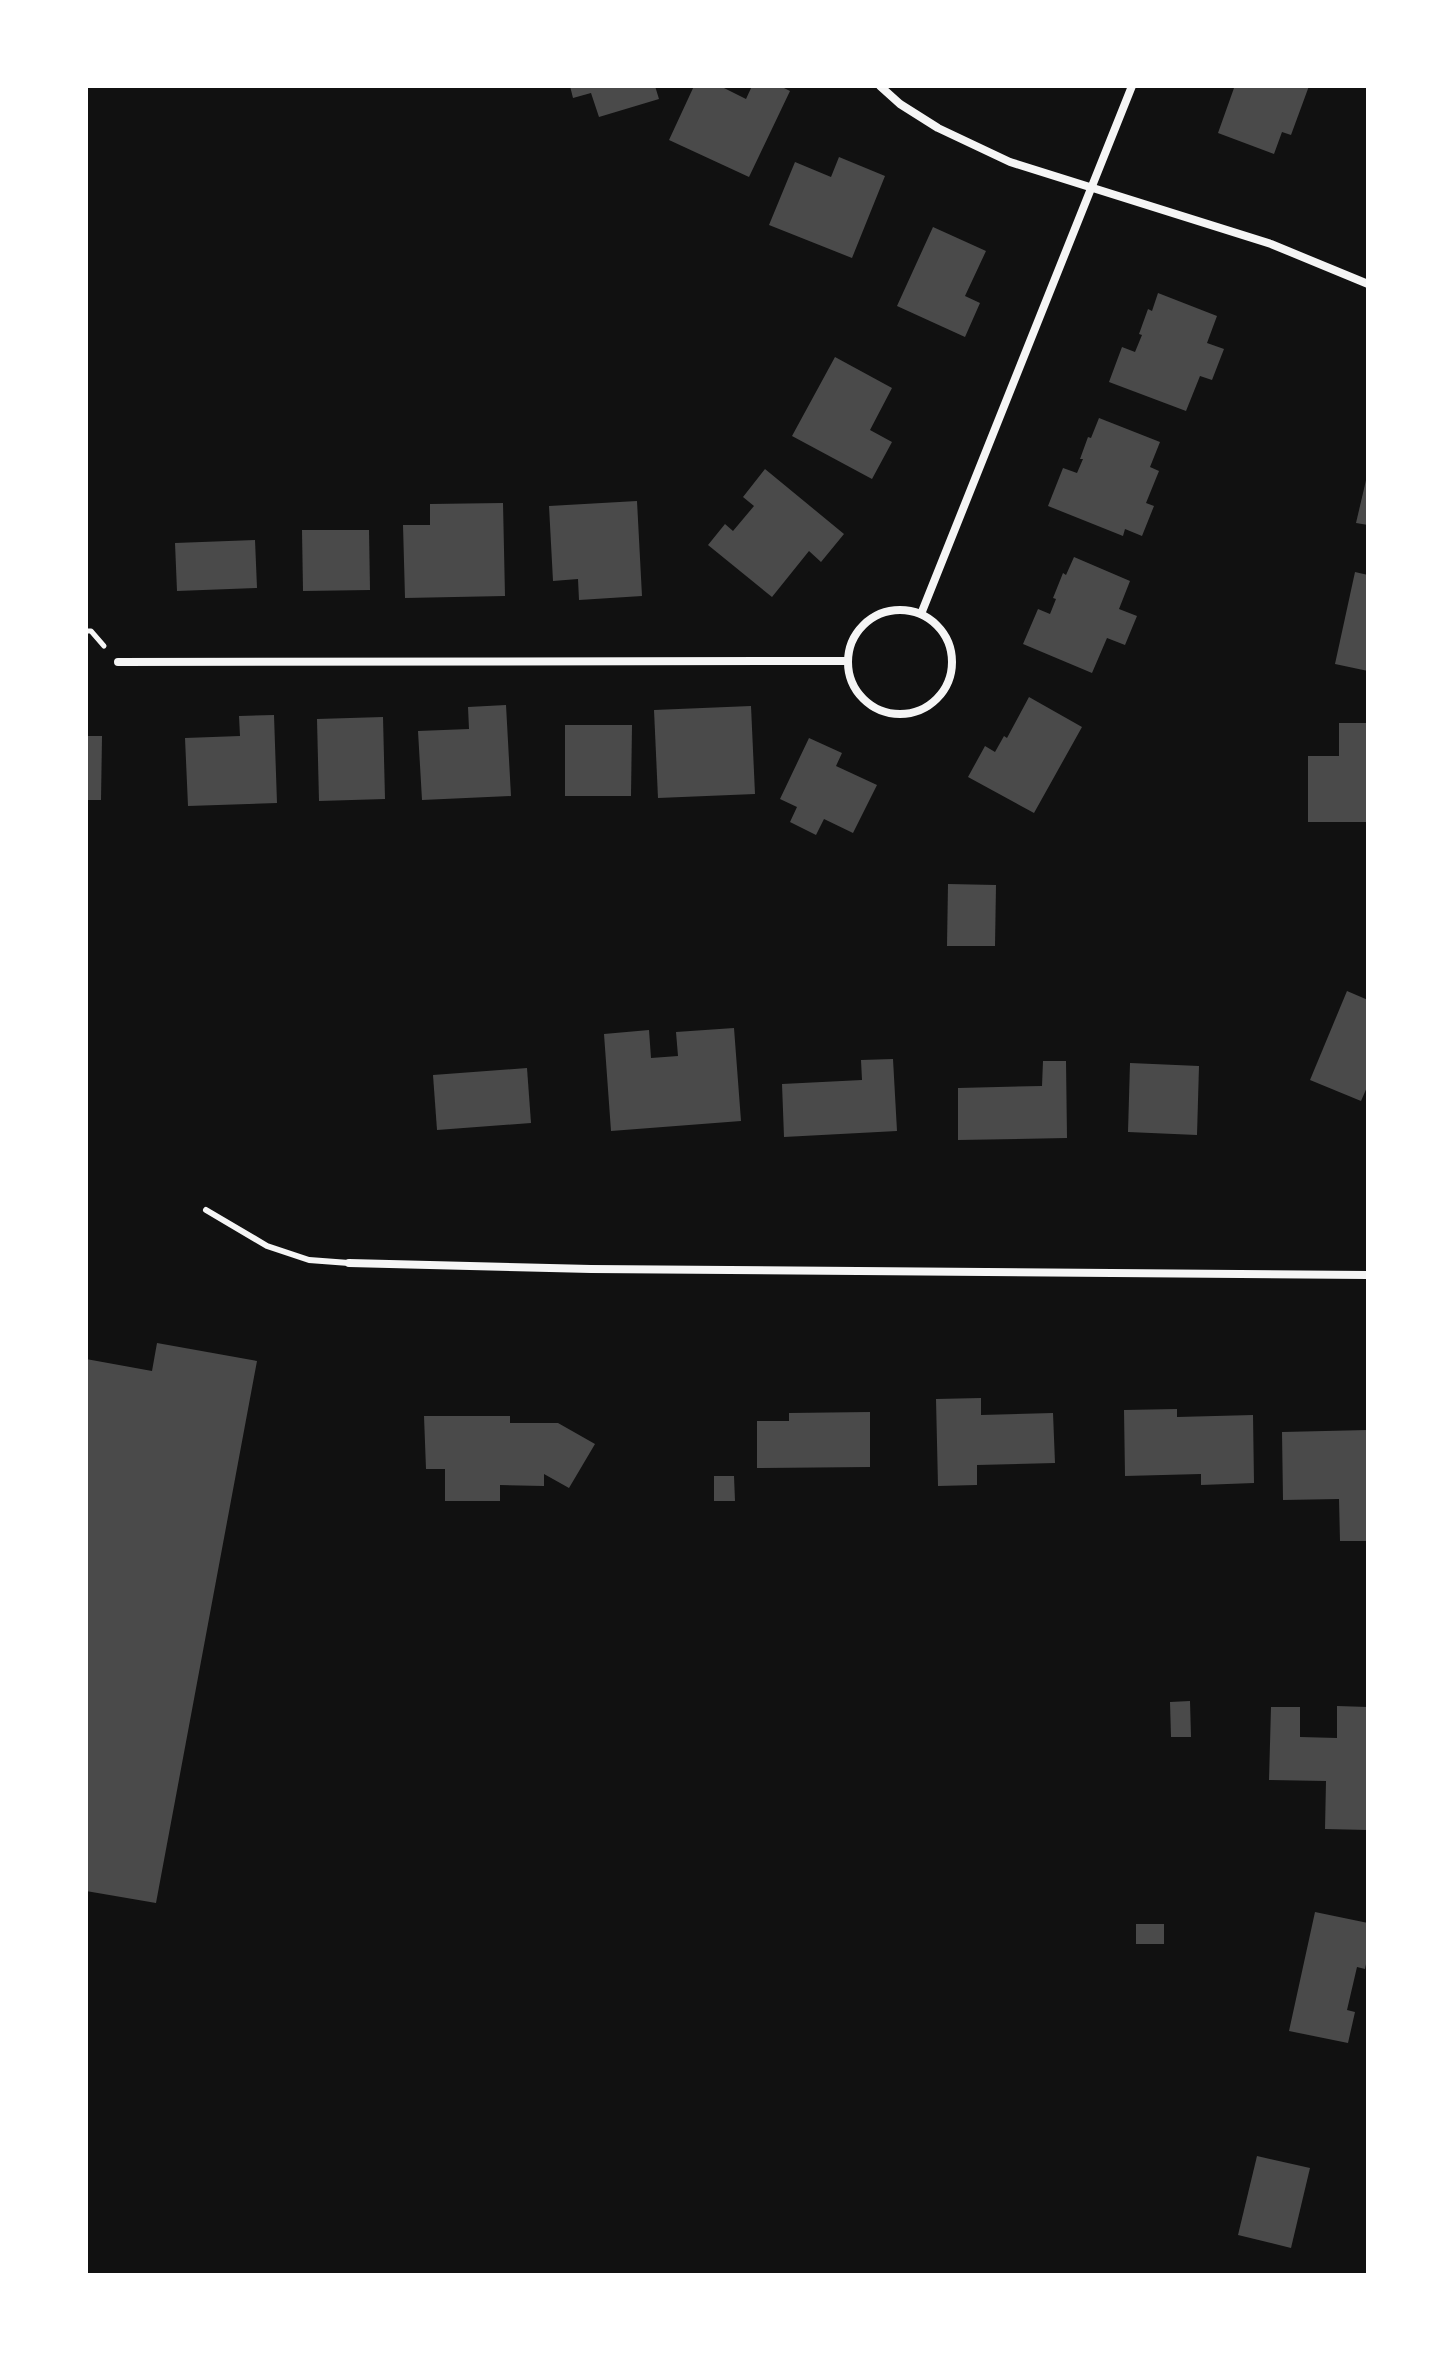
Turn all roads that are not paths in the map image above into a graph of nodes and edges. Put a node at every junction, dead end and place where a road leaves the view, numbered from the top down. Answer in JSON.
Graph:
{"nodes":[{"id":1,"x":880,"y":86,"type":"edge"},
{"id":2,"x":1132,"y":86,"type":"edge"},
{"id":3,"x":1091,"y":188,"type":"junction"},
{"id":4,"x":1368,"y":284,"type":"edge"},
{"id":5,"x":921,"y":614,"type":"junction"},
{"id":6,"x":847,"y":661,"type":"junction"},
{"id":7,"x":118,"y":662,"type":"dead end"},
{"id":8,"x":206,"y":1210,"type":"dead end"},
{"id":9,"x":349,"y":1263,"type":"joint"},
{"id":10,"x":1368,"y":1275,"type":"edge"}],
"edges":[{"from":1,"to":3,"type":"street"},
{"from":2,"to":3,"type":"street"},
{"from":3,"to":4,"type":"street"},
{"from":3,"to":5,"type":"street"},
{"from":5,"to":6,"type":"street"},
{"from":5,"to":6,"type":"street"},
{"from":6,"to":7,"type":"street"},
{"from":8,"to":9,"type":"lane"},
{"from":9,"to":10,"type":"street"}]}
